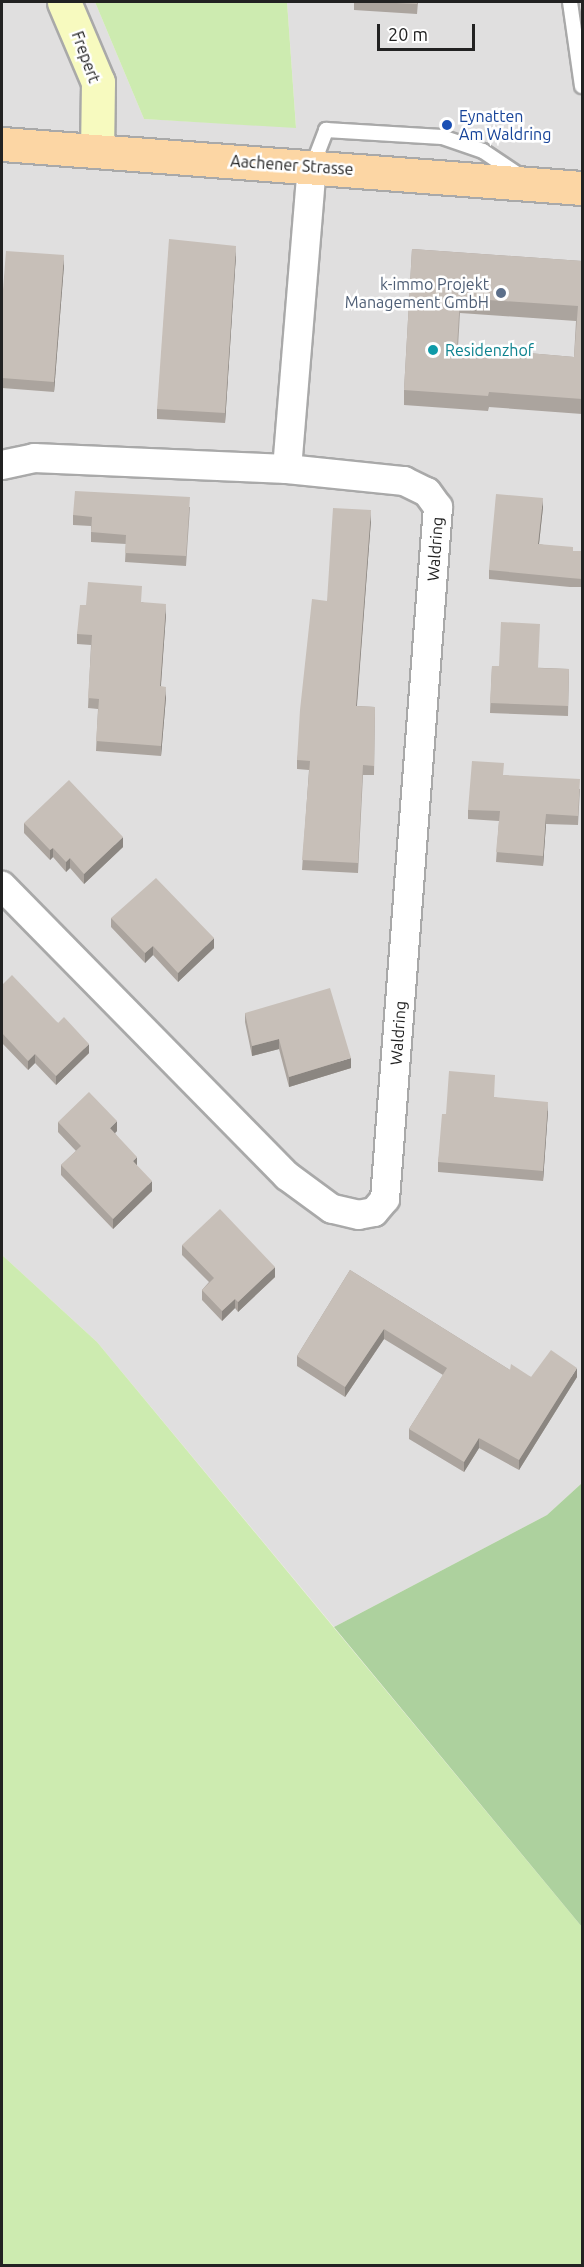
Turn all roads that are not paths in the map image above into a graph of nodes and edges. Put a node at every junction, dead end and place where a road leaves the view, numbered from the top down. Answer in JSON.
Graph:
{"nodes":[{"id":1,"x":64,"y":2,"type":"edge"},
{"id":2,"x":570,"y":2,"type":"edge"},
{"id":3,"x":582,"y":86,"type":"edge"},
{"id":4,"x":2,"y":144,"type":"edge"},
{"id":5,"x":97,"y":150,"type":"junction"},
{"id":6,"x":312,"y":166,"type":"junction"},
{"id":7,"x":582,"y":189,"type":"edge"},
{"id":8,"x":2,"y":465,"type":"edge"},
{"id":9,"x":287,"y":469,"type":"junction"},
{"id":10,"x":2,"y":886,"type":"edge"}],
"edges":[{"from":1,"to":5,"type":"street","name":"Frepert"},
{"from":2,"to":3,"type":"lane"},
{"from":4,"to":5,"type":"main road","name":"Aachener Strasse"},
{"from":5,"to":6,"type":"main road","name":"Aachener Strasse"},
{"from":6,"to":7,"type":"main road","name":"Aachener Strasse"},
{"from":6,"to":9,"type":"street"},
{"from":8,"to":9,"type":"street","name":"Waldring"},
{"from":9,"to":10,"type":"street","name":"Waldring"}]}
